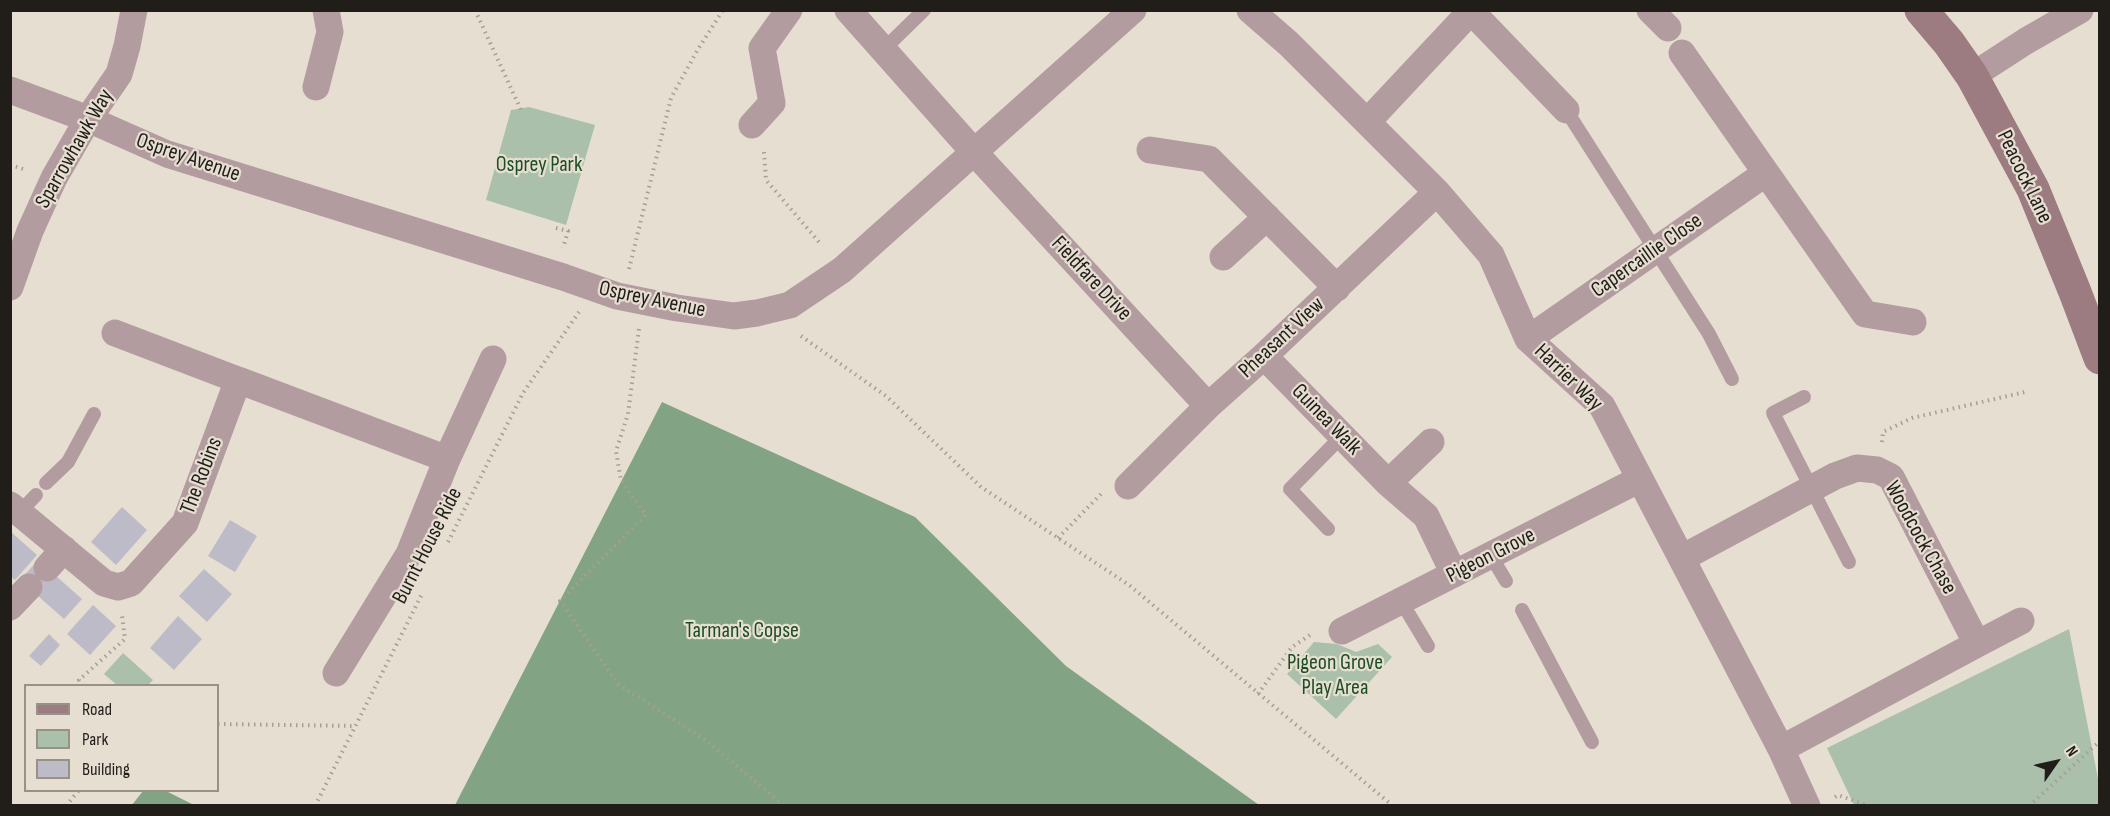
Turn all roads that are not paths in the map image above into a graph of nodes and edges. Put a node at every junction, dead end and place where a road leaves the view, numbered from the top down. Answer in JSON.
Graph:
{"nodes":[{"id":1,"x":134,"y":10,"type":"edge"},
{"id":2,"x":326,"y":10,"type":"edge"},
{"id":3,"x":789,"y":10,"type":"edge"},
{"id":4,"x":848,"y":10,"type":"edge"},
{"id":5,"x":924,"y":10,"type":"edge"},
{"id":6,"x":1133,"y":10,"type":"edge"},
{"id":7,"x":1250,"y":10,"type":"edge"},
{"id":8,"x":1921,"y":10,"type":"edge"},
{"id":9,"x":1471,"y":11,"type":"edge"},
{"id":10,"x":2077,"y":11,"type":"edge"},
{"id":11,"x":883,"y":50,"type":"junction"},
{"id":12,"x":1682,"y":53,"type":"dead end"},
{"id":13,"x":1972,"y":76,"type":"junction"},
{"id":14,"x":316,"y":87,"type":"dead end"},
{"id":15,"x":10,"y":90,"type":"edge"},
{"id":16,"x":1566,"y":110,"type":"joint"},
{"id":17,"x":88,"y":119,"type":"junction"},
{"id":18,"x":757,"y":119,"type":"road end"},
{"id":19,"x":1368,"y":121,"type":"junction"},
{"id":20,"x":1150,"y":150,"type":"dead end"},
{"id":21,"x":974,"y":152,"type":"junction"},
{"id":22,"x":1766,"y":173,"type":"junction"},
{"id":23,"x":1437,"y":192,"type":"junction"},
{"id":24,"x":1267,"y":217,"type":"junction"},
{"id":25,"x":1654,"y":251,"type":"junction"},
{"id":26,"x":1224,"y":257,"type":"dead end"},
{"id":27,"x":10,"y":287,"type":"edge"},
{"id":28,"x":1336,"y":288,"type":"junction"},
{"id":29,"x":1913,"y":322,"type":"dead end"},
{"id":30,"x":115,"y":333,"type":"dead end"},
{"id":31,"x":1528,"y":339,"type":"junction"},
{"id":32,"x":1264,"y":356,"type":"junction"},
{"id":33,"x":2100,"y":358,"type":"edge"},
{"id":34,"x":493,"y":359,"type":"dead end"},
{"id":35,"x":1731,"y":379,"type":"dead end"},
{"id":36,"x":238,"y":380,"type":"junction"},
{"id":37,"x":1804,"y":397,"type":"dead end"},
{"id":38,"x":1208,"y":406,"type":"junction"},
{"id":39,"x":94,"y":414,"type":"dead end"},
{"id":40,"x":1342,"y":436,"type":"junction"},
{"id":41,"x":1431,"y":442,"type":"dead end"},
{"id":42,"x":447,"y":459,"type":"junction"},
{"id":43,"x":1640,"y":479,"type":"junction"},
{"id":44,"x":46,"y":483,"type":"dead end"},
{"id":45,"x":1388,"y":483,"type":"junction"},
{"id":46,"x":1128,"y":486,"type":"road end"},
{"id":47,"x":1811,"y":488,"type":"junction"},
{"id":48,"x":22,"y":504,"type":"edge"},
{"id":49,"x":1328,"y":529,"type":"dead end"},
{"id":50,"x":1491,"y":556,"type":"junction"},
{"id":51,"x":1682,"y":558,"type":"junction"},
{"id":52,"x":1849,"y":562,"type":"dead end"},
{"id":53,"x":47,"y":568,"type":"junction"},
{"id":54,"x":1454,"y":574,"type":"junction"},
{"id":55,"x":1506,"y":581,"type":"dead end"},
{"id":56,"x":1401,"y":601,"type":"junction"},
{"id":57,"x":10,"y":607,"type":"edge"},
{"id":58,"x":1522,"y":610,"type":"dead end"},
{"id":59,"x":2021,"y":621,"type":"dead end"},
{"id":60,"x":1342,"y":631,"type":"road end"},
{"id":61,"x":1977,"y":644,"type":"junction"},
{"id":62,"x":1428,"y":646,"type":"dead end"},
{"id":63,"x":336,"y":673,"type":"dead end"},
{"id":64,"x":1592,"y":742,"type":"dead end"},
{"id":65,"x":1781,"y":749,"type":"junction"},
{"id":66,"x":1807,"y":806,"type":"edge"}],
"edges":[{"from":1,"to":17,"type":"street","name":"Sparrowhawk Way"},
{"from":2,"to":14,"type":"street"},
{"from":3,"to":18,"type":"street"},
{"from":4,"to":11,"type":"street","name":"Fieldfare Drive"},
{"from":5,"to":11,"type":"lane"},
{"from":6,"to":21,"type":"street","name":"Osprey Avenue"},
{"from":7,"to":19,"type":"street","name":"Harrier Way"},
{"from":8,"to":13,"type":"street","name":"Peacock Lane"},
{"from":9,"to":16,"type":"street"},
{"from":9,"to":19,"type":"street"},
{"from":10,"to":13,"type":"street"},
{"from":11,"to":21,"type":"street","name":"Fieldfare Drive"},
{"from":12,"to":22,"type":"street"},
{"from":13,"to":33,"type":"street","name":"Peacock Lane"},
{"from":15,"to":17,"type":"street","name":"Osprey Avenue"},
{"from":16,"to":25,"type":"lane"},
{"from":17,"to":21,"type":"street","name":"Osprey Avenue"},
{"from":17,"to":27,"type":"street","name":"Sparrowhawk Way"},
{"from":19,"to":23,"type":"street","name":"Harrier Way"},
{"from":20,"to":24,"type":"street"},
{"from":21,"to":38,"type":"street","name":"Fieldfare Drive"},
{"from":22,"to":25,"type":"street","name":"Capercaillie Close"},
{"from":22,"to":29,"type":"street"},
{"from":23,"to":28,"type":"street","name":"Pheasant View"},
{"from":23,"to":31,"type":"street","name":"Harrier Way"},
{"from":24,"to":26,"type":"street"},
{"from":24,"to":28,"type":"street"},
{"from":25,"to":31,"type":"street","name":"Capercaillie Close"},
{"from":25,"to":35,"type":"lane"},
{"from":28,"to":32,"type":"street","name":"Pheasant View"},
{"from":30,"to":36,"type":"street"},
{"from":31,"to":43,"type":"street","name":"Harrier Way"},
{"from":32,"to":38,"type":"street","name":"Pheasant View"},
{"from":32,"to":40,"type":"street","name":"Guinea Walk"},
{"from":34,"to":42,"type":"street"},
{"from":36,"to":42,"type":"street"},
{"from":36,"to":53,"type":"street","name":"The Robins"},
{"from":37,"to":47,"type":"lane"},
{"from":38,"to":46,"type":"street","name":"Pheasant View"},
{"from":39,"to":44,"type":"lane"},
{"from":40,"to":45,"type":"street","name":"Guinea Walk"},
{"from":40,"to":49,"type":"lane"},
{"from":41,"to":45,"type":"street"},
{"from":42,"to":63,"type":"street"},
{"from":43,"to":50,"type":"street","name":"Pigeon Grove"},
{"from":43,"to":51,"type":"street","name":"Harrier Way"},
{"from":45,"to":54,"type":"street","name":"Guinea Walk"},
{"from":47,"to":51,"type":"street","name":"Woodcock Chase"},
{"from":47,"to":52,"type":"lane"},
{"from":47,"to":61,"type":"street","name":"Woodcock Chase"},
{"from":48,"to":53,"type":"street"},
{"from":50,"to":54,"type":"street","name":"Pigeon Grove"},
{"from":50,"to":55,"type":"lane"},
{"from":51,"to":65,"type":"street","name":"Harrier Way"},
{"from":53,"to":57,"type":"street"},
{"from":54,"to":56,"type":"street","name":"Pigeon Grove"},
{"from":56,"to":60,"type":"street","name":"Pigeon Grove"},
{"from":56,"to":62,"type":"lane"},
{"from":58,"to":64,"type":"lane"},
{"from":59,"to":61,"type":"street"},
{"from":61,"to":65,"type":"street"},
{"from":65,"to":66,"type":"street","name":"Harrier Way"}]}
